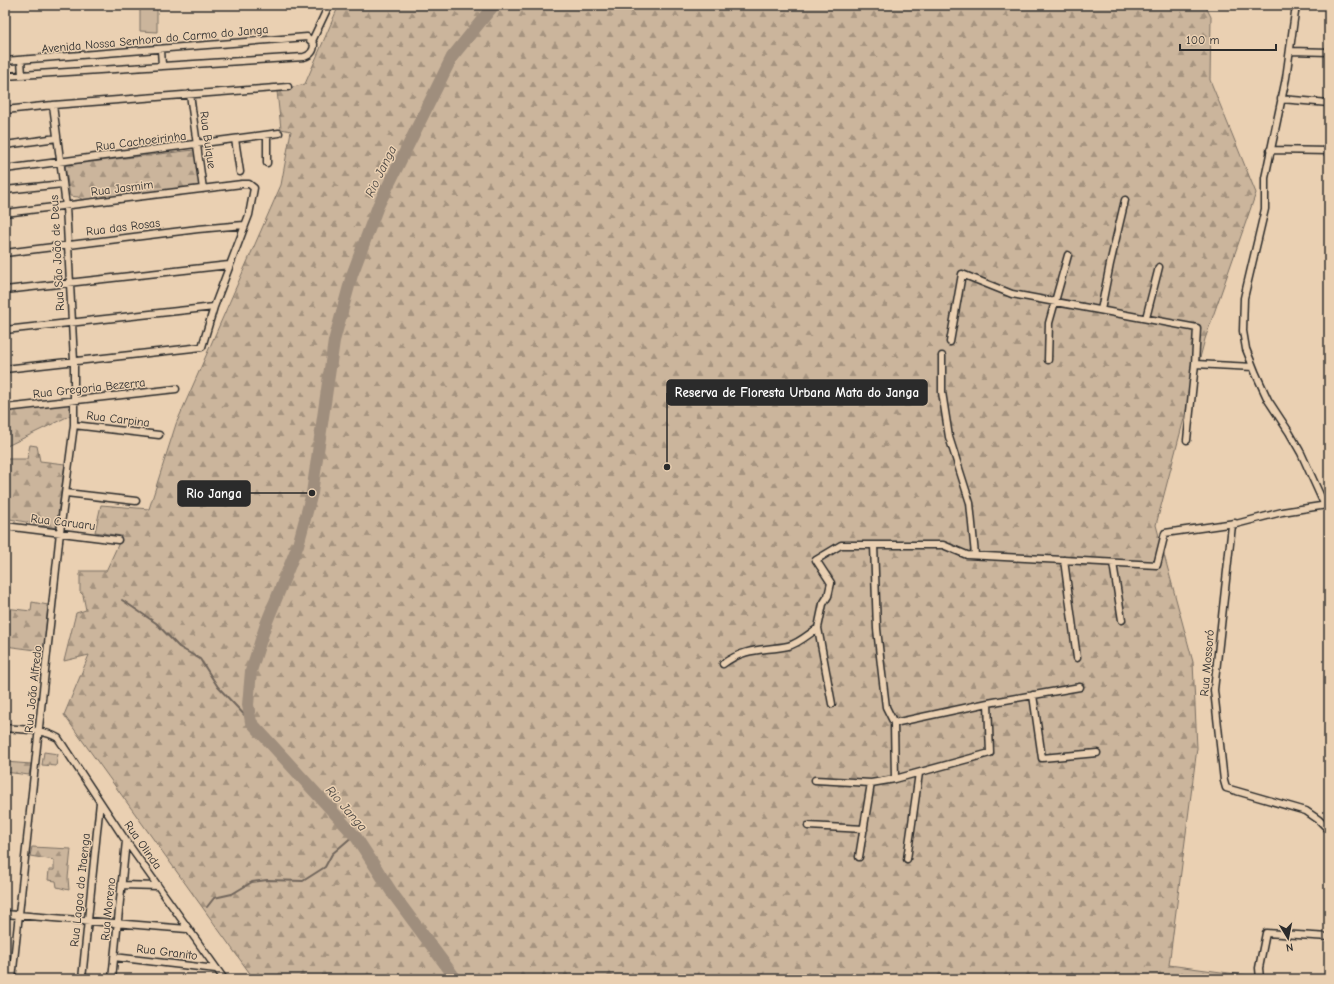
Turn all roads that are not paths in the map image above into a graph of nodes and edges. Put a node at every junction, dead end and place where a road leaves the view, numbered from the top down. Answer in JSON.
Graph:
{"nodes":[{"id":1,"x":330,"y":5,"type":"edge"},
{"id":2,"x":1296,"y":5,"type":"edge"},
{"id":3,"x":310,"y":39,"type":"junction"},
{"id":4,"x":161,"y":50,"type":"junction"},
{"id":5,"x":1290,"y":51,"type":"junction"},
{"id":6,"x":1329,"y":52,"type":"edge"},
{"id":7,"x":21,"y":60,"type":"junction"},
{"id":8,"x":5,"y":61,"type":"edge"},
{"id":9,"x":162,"y":65,"type":"junction"},
{"id":10,"x":22,"y":75,"type":"junction"},
{"id":11,"x":5,"y":76,"type":"edge"},
{"id":12,"x":288,"y":87,"type":"dead end"},
{"id":13,"x":190,"y":94,"type":"junction"},
{"id":14,"x":1281,"y":99,"type":"junction"},
{"id":15,"x":1329,"y":103,"type":"edge"},
{"id":16,"x":53,"y":105,"type":"junction"},
{"id":17,"x":5,"y":110,"type":"edge"},
{"id":18,"x":279,"y":133,"type":"dead end"},
{"id":19,"x":267,"y":135,"type":"junction"},
{"id":20,"x":57,"y":138,"type":"junction"},
{"id":21,"x":235,"y":139,"type":"junction"},
{"id":22,"x":5,"y":145,"type":"edge"},
{"id":23,"x":197,"y":145,"type":"junction"},
{"id":24,"x":1270,"y":150,"type":"junction"},
{"id":25,"x":1329,"y":151,"type":"edge"},
{"id":26,"x":60,"y":162,"type":"junction"},
{"id":27,"x":267,"y":163,"type":"dead end"},
{"id":28,"x":5,"y":169,"type":"edge"},
{"id":29,"x":240,"y":172,"type":"dead end"},
{"id":30,"x":63,"y":184,"type":"junction"},
{"id":31,"x":204,"y":189,"type":"junction"},
{"id":32,"x":5,"y":190,"type":"edge"},
{"id":33,"x":1126,"y":200,"type":"dead end"},
{"id":34,"x":66,"y":206,"type":"junction"},
{"id":35,"x":5,"y":213,"type":"edge"},
{"id":36,"x":244,"y":225,"type":"junction"},
{"id":37,"x":68,"y":245,"type":"junction"},
{"id":38,"x":5,"y":253,"type":"edge"},
{"id":39,"x":1068,"y":255,"type":"dead end"},
{"id":40,"x":229,"y":265,"type":"junction"},
{"id":41,"x":1159,"y":267,"type":"dead end"},
{"id":42,"x":70,"y":282,"type":"junction"},
{"id":43,"x":5,"y":290,"type":"edge"},
{"id":44,"x":1054,"y":301,"type":"junction"},
{"id":45,"x":214,"y":307,"type":"junction"},
{"id":46,"x":1101,"y":310,"type":"junction"},
{"id":47,"x":1146,"y":318,"type":"junction"},
{"id":48,"x":72,"y":322,"type":"junction"},
{"id":49,"x":5,"y":330,"type":"edge"},
{"id":50,"x":950,"y":342,"type":"dead end"},
{"id":51,"x":942,"y":356,"type":"dead end"},
{"id":52,"x":1048,"y":360,"type":"dead end"},
{"id":53,"x":74,"y":361,"type":"junction"},
{"id":54,"x":1195,"y":364,"type":"junction"},
{"id":55,"x":1253,"y":366,"type":"junction"},
{"id":56,"x":5,"y":369,"type":"edge"},
{"id":57,"x":176,"y":389,"type":"dead end"},
{"id":58,"x":75,"y":400,"type":"junction"},
{"id":59,"x":5,"y":408,"type":"edge"},
{"id":60,"x":74,"y":425,"type":"junction"},
{"id":61,"x":159,"y":435,"type":"dead end"},
{"id":62,"x":1187,"y":440,"type":"dead end"},
{"id":63,"x":66,"y":493,"type":"junction"},
{"id":64,"x":136,"y":501,"type":"dead end"},
{"id":65,"x":1327,"y":505,"type":"edge"},
{"id":66,"x":1235,"y":523,"type":"junction"},
{"id":67,"x":5,"y":526,"type":"edge"},
{"id":68,"x":60,"y":532,"type":"junction"},
{"id":69,"x":118,"y":540,"type":"dead end"},
{"id":70,"x":874,"y":545,"type":"junction"},
{"id":71,"x":975,"y":555,"type":"junction"},
{"id":72,"x":1064,"y":560,"type":"junction"},
{"id":73,"x":1114,"y":563,"type":"junction"},
{"id":74,"x":1122,"y":620,"type":"dead end"},
{"id":75,"x":818,"y":628,"type":"junction"},
{"id":76,"x":1077,"y":658,"type":"dead end"},
{"id":77,"x":724,"y":664,"type":"dead end"},
{"id":78,"x":1080,"y":687,"type":"dead end"},
{"id":79,"x":1034,"y":695,"type":"junction"},
{"id":80,"x":988,"y":703,"type":"junction"},
{"id":81,"x":832,"y":704,"type":"dead end"},
{"id":82,"x":894,"y":723,"type":"junction"},
{"id":83,"x":5,"y":728,"type":"edge"},
{"id":84,"x":40,"y":732,"type":"junction"},
{"id":85,"x":1097,"y":753,"type":"dead end"},
{"id":86,"x":919,"y":773,"type":"junction"},
{"id":87,"x":895,"y":779,"type":"junction"},
{"id":88,"x":815,"y":780,"type":"dead end"},
{"id":89,"x":870,"y":783,"type":"junction"},
{"id":90,"x":100,"y":802,"type":"junction"},
{"id":91,"x":808,"y":826,"type":"dead end"},
{"id":92,"x":864,"y":829,"type":"junction"},
{"id":93,"x":1329,"y":830,"type":"edge"},
{"id":94,"x":126,"y":841,"type":"junction"},
{"id":95,"x":859,"y":857,"type":"dead end"},
{"id":96,"x":907,"y":859,"type":"dead end"},
{"id":97,"x":122,"y":885,"type":"junction"},
{"id":98,"x":158,"y":886,"type":"junction"},
{"id":99,"x":5,"y":914,"type":"edge"},
{"id":100,"x":19,"y":915,"type":"junction"},
{"id":101,"x":88,"y":921,"type":"junction"},
{"id":102,"x":117,"y":924,"type":"junction"},
{"id":103,"x":187,"y":929,"type":"junction"},
{"id":104,"x":1329,"y":937,"type":"edge"},
{"id":105,"x":114,"y":957,"type":"junction"},
{"id":106,"x":216,"y":969,"type":"junction"},
{"id":107,"x":12,"y":979,"type":"edge"},
{"id":108,"x":82,"y":979,"type":"edge"},
{"id":109,"x":112,"y":979,"type":"edge"},
{"id":110,"x":224,"y":979,"type":"edge"},
{"id":111,"x":1260,"y":979,"type":"edge"}],
"edges":[{"from":1,"to":3,"type":"street"},
{"from":2,"to":5,"type":"street"},
{"from":3,"to":4,"type":"street","name":"Avenida Nossa Senhora do Carmo do Janga"},
{"from":3,"to":9,"type":"street"},
{"from":4,"to":7,"type":"street","name":"Avenida Nossa Senhora do Carmo do Janga"},
{"from":4,"to":9,"type":"street"},
{"from":5,"to":6,"type":"street"},
{"from":5,"to":14,"type":"street"},
{"from":7,"to":8,"type":"street","name":"Avenida Nossa Senhora do Carmo do Janga"},
{"from":7,"to":10,"type":"street"},
{"from":9,"to":10,"type":"street"},
{"from":10,"to":11,"type":"street"},
{"from":12,"to":13,"type":"street"},
{"from":13,"to":16,"type":"street"},
{"from":13,"to":23,"type":"street","name":"Rua Buique"},
{"from":14,"to":15,"type":"street"},
{"from":14,"to":24,"type":"street"},
{"from":16,"to":17,"type":"street"},
{"from":16,"to":20,"type":"street","name":"Rua São João de Deus"},
{"from":18,"to":19,"type":"street","name":"Rua Cachoeirinha"},
{"from":19,"to":21,"type":"street","name":"Rua Cachoeirinha"},
{"from":19,"to":27,"type":"street"},
{"from":20,"to":22,"type":"street"},
{"from":20,"to":26,"type":"street","name":"Rua São João de Deus"},
{"from":21,"to":23,"type":"street","name":"Rua Cachoeirinha"},
{"from":21,"to":29,"type":"street"},
{"from":23,"to":26,"type":"street","name":"Rua Cachoeirinha"},
{"from":23,"to":31,"type":"street","name":"Rua Buique"},
{"from":24,"to":25,"type":"street"},
{"from":24,"to":55,"type":"street"},
{"from":26,"to":28,"type":"street","name":"Rua Cachoeirinha"},
{"from":26,"to":30,"type":"street","name":"Rua São João de Deus"},
{"from":30,"to":32,"type":"street"},
{"from":30,"to":34,"type":"street","name":"Rua São João de Deus"},
{"from":31,"to":34,"type":"street","name":"Rua Jasmim"},
{"from":31,"to":36,"type":"street","name":"Rua Jasmim"},
{"from":33,"to":46,"type":"street"},
{"from":34,"to":35,"type":"street","name":"Rua Jasmim"},
{"from":34,"to":37,"type":"street","name":"Rua São João de Deus"},
{"from":36,"to":37,"type":"street","name":"Rua das Rosas"},
{"from":36,"to":40,"type":"street"},
{"from":37,"to":38,"type":"street","name":"Rua das Rosas"},
{"from":37,"to":42,"type":"street","name":"Rua São João de Deus"},
{"from":39,"to":44,"type":"street"},
{"from":40,"to":42,"type":"street"},
{"from":40,"to":45,"type":"street"},
{"from":41,"to":47,"type":"street"},
{"from":42,"to":43,"type":"street"},
{"from":42,"to":48,"type":"street","name":"Rua São João de Deus"},
{"from":44,"to":46,"type":"street"},
{"from":44,"to":50,"type":"street"},
{"from":44,"to":52,"type":"street"},
{"from":45,"to":48,"type":"street"},
{"from":45,"to":53,"type":"street"},
{"from":46,"to":47,"type":"street"},
{"from":47,"to":54,"type":"street"},
{"from":48,"to":49,"type":"street"},
{"from":48,"to":53,"type":"street","name":"Rua São João de Deus"},
{"from":51,"to":71,"type":"street"},
{"from":53,"to":56,"type":"street"},
{"from":53,"to":58,"type":"street","name":"Rua São João de Deus"},
{"from":54,"to":55,"type":"street"},
{"from":54,"to":62,"type":"street"},
{"from":55,"to":65,"type":"street"},
{"from":57,"to":58,"type":"street","name":"Rua Gregoria Bezerra"},
{"from":58,"to":59,"type":"street","name":"Rua Gregoria Bezerra"},
{"from":58,"to":60,"type":"street","name":"Rua João Alfredo"},
{"from":60,"to":61,"type":"street","name":"Rua Carpina"},
{"from":60,"to":63,"type":"street","name":"Rua João Alfredo"},
{"from":63,"to":64,"type":"street"},
{"from":63,"to":68,"type":"street","name":"Rua João Alfredo"},
{"from":65,"to":66,"type":"street"},
{"from":66,"to":73,"type":"street"},
{"from":66,"to":93,"type":"street","name":"Rua Mossoró"},
{"from":67,"to":68,"type":"street","name":"Rua Caruaru"},
{"from":68,"to":69,"type":"street","name":"Rua Caruaru"},
{"from":68,"to":84,"type":"street","name":"Rua João Alfredo"},
{"from":70,"to":71,"type":"street"},
{"from":70,"to":75,"type":"street"},
{"from":70,"to":82,"type":"street"},
{"from":71,"to":72,"type":"street"},
{"from":72,"to":73,"type":"street"},
{"from":72,"to":76,"type":"street"},
{"from":73,"to":74,"type":"street"},
{"from":75,"to":77,"type":"street"},
{"from":75,"to":81,"type":"street"},
{"from":78,"to":79,"type":"street"},
{"from":79,"to":80,"type":"street"},
{"from":79,"to":85,"type":"street"},
{"from":80,"to":82,"type":"street"},
{"from":80,"to":86,"type":"street"},
{"from":82,"to":87,"type":"street"},
{"from":83,"to":84,"type":"street","name":"Rua Olinda"},
{"from":84,"to":90,"type":"street","name":"Rua Olinda"},
{"from":84,"to":100,"type":"street","name":"Rua João Alfredo"},
{"from":86,"to":87,"type":"street"},
{"from":86,"to":96,"type":"street"},
{"from":87,"to":89,"type":"street"},
{"from":88,"to":89,"type":"street"},
{"from":89,"to":92,"type":"street"},
{"from":90,"to":94,"type":"street","name":"Rua Olinda"},
{"from":90,"to":101,"type":"street","name":"Rua Lagoa do Itaenga"},
{"from":91,"to":92,"type":"street"},
{"from":92,"to":95,"type":"street"},
{"from":94,"to":97,"type":"street","name":"Rua Moreno"},
{"from":94,"to":98,"type":"street","name":"Rua Olinda"},
{"from":97,"to":98,"type":"street"},
{"from":97,"to":102,"type":"street","name":"Rua Moreno"},
{"from":98,"to":103,"type":"street","name":"Rua Olinda"},
{"from":99,"to":100,"type":"street"},
{"from":100,"to":101,"type":"street"},
{"from":100,"to":107,"type":"street","name":"Rua João Alfredo"},
{"from":101,"to":102,"type":"street"},
{"from":101,"to":108,"type":"street","name":"Rua Lagoa do Itaenga"},
{"from":102,"to":103,"type":"street"},
{"from":102,"to":105,"type":"street","name":"Rua Moreno"},
{"from":103,"to":106,"type":"street","name":"Rua Olinda"},
{"from":104,"to":111,"type":"street"},
{"from":105,"to":106,"type":"street","name":"Rua Granito"},
{"from":105,"to":109,"type":"street","name":"Rua Moreno"},
{"from":106,"to":110,"type":"street","name":"Rua Olinda"}]}
